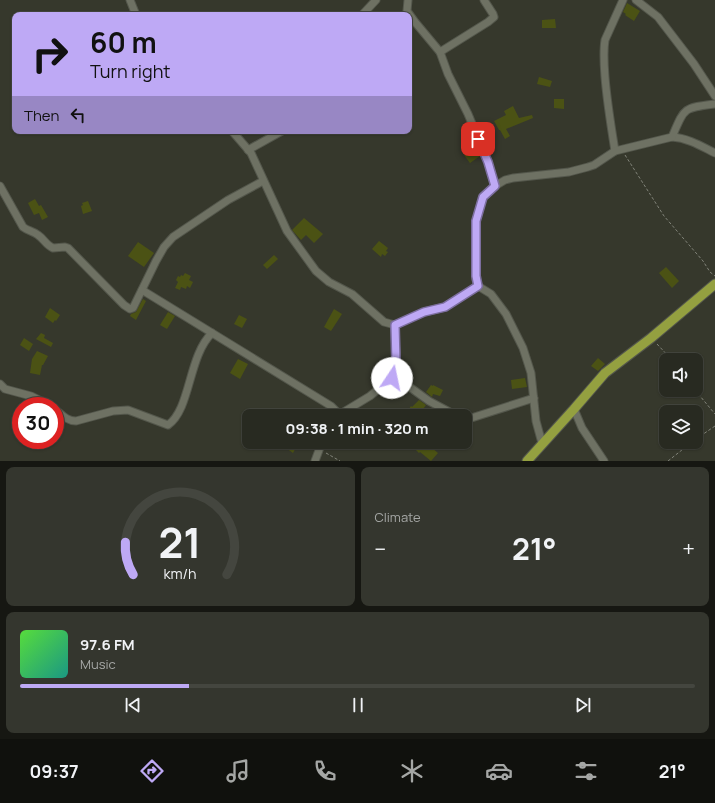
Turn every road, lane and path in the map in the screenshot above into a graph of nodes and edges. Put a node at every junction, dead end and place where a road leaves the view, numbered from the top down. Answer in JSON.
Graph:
{"nodes":[{"id":1,"x":130,"y":0,"type":"edge"},
{"id":2,"x":376,"y":0,"type":"edge"},
{"id":3,"x":408,"y":0,"type":"edge"},
{"id":4,"x":484,"y":0,"type":"edge"},
{"id":5,"x":622,"y":0,"type":"edge"},
{"id":6,"x":636,"y":0,"type":"edge"},
{"id":7,"x":135,"y":12,"type":"edge"},
{"id":8,"x":365,"y":12,"type":"edge"},
{"id":9,"x":408,"y":12,"type":"edge"},
{"id":10,"x":412,"y":19,"type":"edge"},
{"id":11,"x":440,"y":52,"type":"junction"},
{"id":12,"x":715,"y":96,"type":"edge"},
{"id":13,"x":715,"y":104,"type":"edge"},
{"id":14,"x":235,"y":134,"type":"edge"},
{"id":15,"x":277,"y":134,"type":"edge"},
{"id":16,"x":672,"y":137,"type":"junction"},
{"id":17,"x":248,"y":150,"type":"junction"},
{"id":18,"x":618,"y":150,"type":"junction"},
{"id":19,"x":715,"y":153,"type":"edge"},
{"id":20,"x":263,"y":181,"type":"junction"},
{"id":21,"x":0,"y":186,"type":"edge"},
{"id":22,"x":495,"y":186,"type":"junction"},
{"id":23,"x":715,"y":276,"type":"edge"},
{"id":24,"x":715,"y":284,"type":"edge"},
{"id":25,"x":478,"y":286,"type":"junction"},
{"id":26,"x":142,"y":290,"type":"junction"},
{"id":27,"x":395,"y":325,"type":"junction"},
{"id":28,"x":212,"y":333,"type":"junction"},
{"id":29,"x":652,"y":338,"type":"junction"},
{"id":30,"x":666,"y":353,"type":"edge"},
{"id":31,"x":393,"y":374,"type":"junction"},
{"id":32,"x":0,"y":384,"type":"edge"},
{"id":33,"x":32,"y":397,"type":"edge"},
{"id":34,"x":701,"y":397,"type":"edge"},
{"id":35,"x":534,"y":398,"type":"junction"},
{"id":36,"x":333,"y":409,"type":"edge"},
{"id":37,"x":348,"y":409,"type":"edge"},
{"id":38,"x":445,"y":409,"type":"edge"},
{"id":39,"x":574,"y":409,"type":"junction"},
{"id":40,"x":715,"y":414,"type":"edge"},
{"id":41,"x":64,"y":417,"type":"edge"},
{"id":42,"x":472,"y":418,"type":"edge"},
{"id":43,"x":715,"y":426,"type":"edge"},
{"id":44,"x":703,"y":434,"type":"edge"},
{"id":45,"x":542,"y":444,"type":"junction"},
{"id":46,"x":683,"y":449,"type":"edge"},
{"id":47,"x":320,"y":450,"type":"joint"},
{"id":48,"x":315,"y":461,"type":"edge"},
{"id":49,"x":340,"y":461,"type":"edge"},
{"id":50,"x":527,"y":461,"type":"edge"},
{"id":51,"x":604,"y":461,"type":"edge"},
{"id":52,"x":668,"y":461,"type":"edge"}],
"edges":[{"from":1,"to":7,"type":"street"},
{"from":2,"to":8,"type":"street"},
{"from":3,"to":9,"type":"street"},
{"from":4,"to":11,"type":"street"},
{"from":5,"to":18,"type":"street"},
{"from":6,"to":12,"type":"street"},
{"from":10,"to":11,"type":"street"},
{"from":11,"to":22,"type":"street"},
{"from":13,"to":16,"type":"street"},
{"from":14,"to":17,"type":"street"},
{"from":15,"to":17,"type":"street"},
{"from":16,"to":18,"type":"street"},
{"from":16,"to":19,"type":"street"},
{"from":17,"to":20,"type":"street"},
{"from":18,"to":22,"type":"street"},
{"from":18,"to":23,"type":"path"},
{"from":20,"to":26,"type":"street"},
{"from":20,"to":27,"type":"street"},
{"from":21,"to":26,"type":"street"},
{"from":22,"to":25,"type":"street"},
{"from":24,"to":29,"type":"main road"},
{"from":25,"to":27,"type":"street"},
{"from":25,"to":35,"type":"street"},
{"from":26,"to":28,"type":"street"},
{"from":27,"to":31,"type":"street"},
{"from":28,"to":36,"type":"street"},
{"from":28,"to":41,"type":"street"},
{"from":29,"to":30,"type":"path"},
{"from":29,"to":39,"type":"main road"},
{"from":31,"to":37,"type":"street"},
{"from":31,"to":38,"type":"street"},
{"from":32,"to":33,"type":"street"},
{"from":34,"to":40,"type":"path"},
{"from":35,"to":42,"type":"street"},
{"from":35,"to":45,"type":"street"},
{"from":39,"to":45,"type":"main road"},
{"from":39,"to":51,"type":"street"},
{"from":43,"to":44,"type":"path"},
{"from":45,"to":50,"type":"main road"},
{"from":46,"to":52,"type":"path"},
{"from":47,"to":48,"type":"street"},
{"from":47,"to":49,"type":"path"}]}
